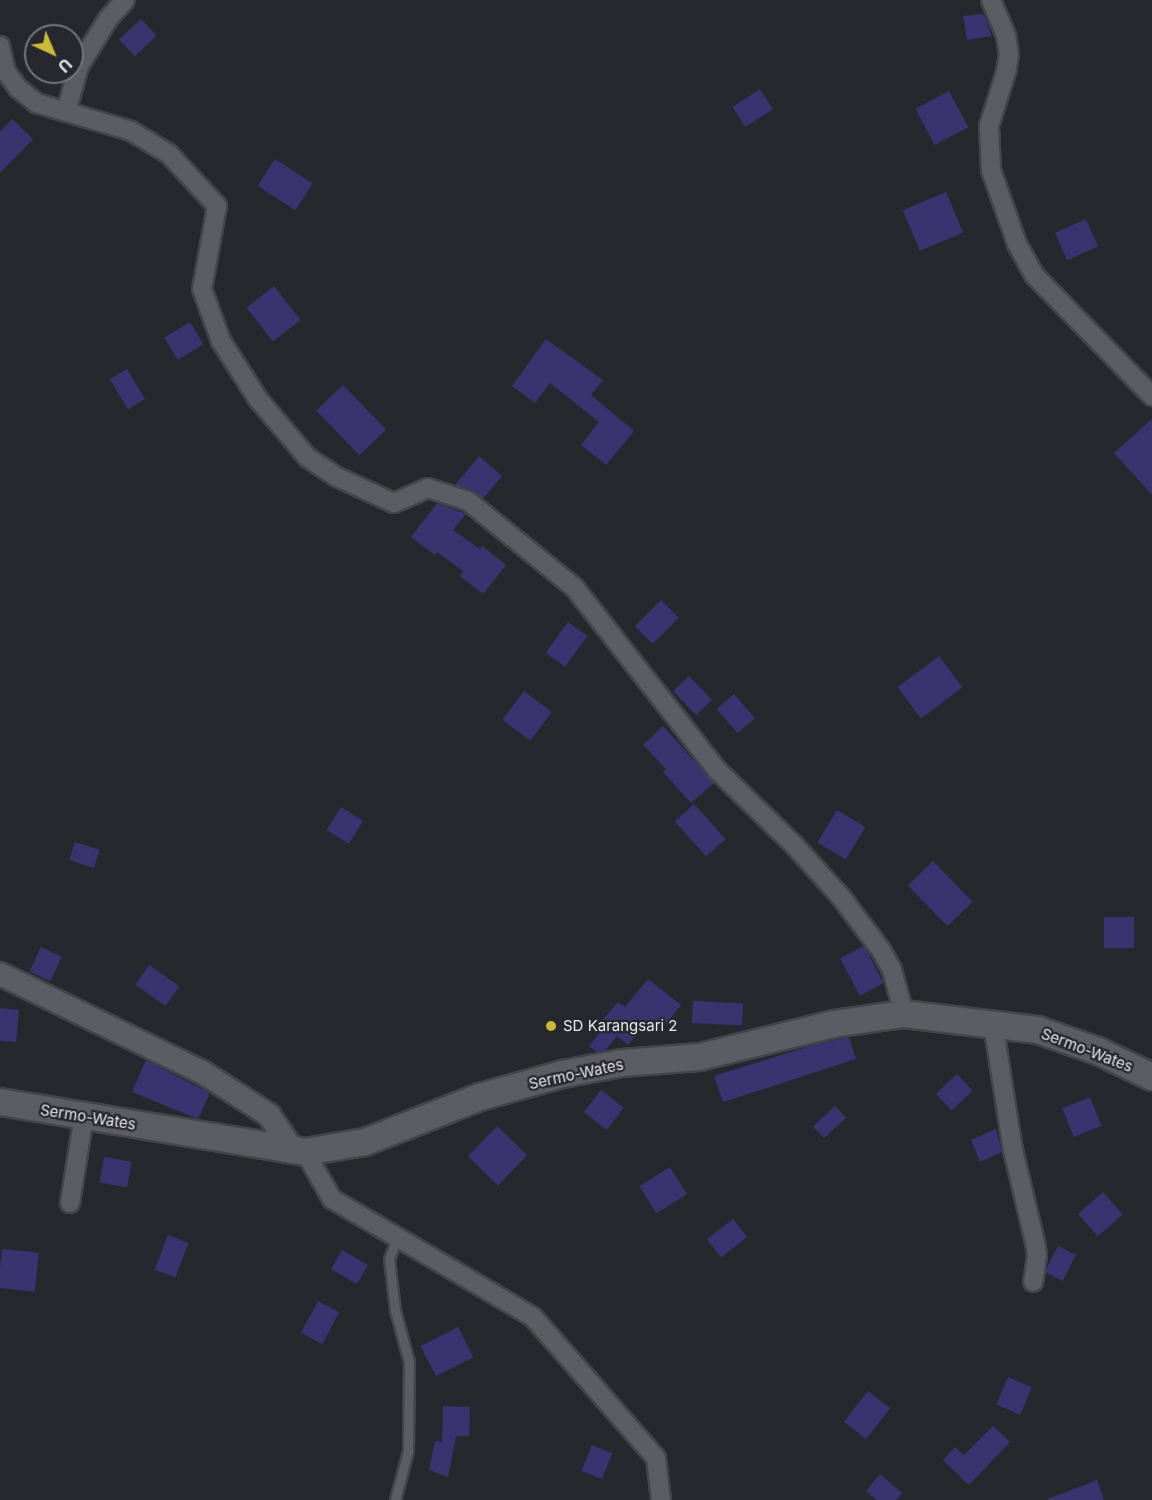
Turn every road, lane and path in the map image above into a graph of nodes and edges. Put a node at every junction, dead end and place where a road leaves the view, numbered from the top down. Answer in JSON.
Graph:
{"nodes":[{"id":1,"x":125,"y":0,"type":"edge"},
{"id":2,"x":991,"y":0,"type":"edge"},
{"id":3,"x":0,"y":46,"type":"edge"},
{"id":4,"x":66,"y":112,"type":"junction"},
{"id":5,"x":1152,"y":396,"type":"edge"},
{"id":6,"x":0,"y":974,"type":"edge"},
{"id":7,"x":904,"y":1014,"type":"junction"},
{"id":8,"x":993,"y":1023,"type":"junction"},
{"id":9,"x":1152,"y":1077,"type":"edge"},
{"id":10,"x":0,"y":1102,"type":"edge"},
{"id":11,"x":84,"y":1116,"type":"junction"},
{"id":12,"x":299,"y":1152,"type":"junction"},
{"id":13,"x":70,"y":1203,"type":"dead end"},
{"id":14,"x":398,"y":1236,"type":"junction"},
{"id":15,"x":1033,"y":1282,"type":"dead end"},
{"id":16,"x":395,"y":1500,"type":"edge"},
{"id":17,"x":661,"y":1500,"type":"edge"}],
"edges":[{"from":1,"to":4,"type":"street"},
{"from":2,"to":5,"type":"street"},
{"from":3,"to":4,"type":"street"},
{"from":4,"to":7,"type":"street"},
{"from":6,"to":12,"type":"street"},
{"from":7,"to":8,"type":"main road","name":"Sermo-Wates"},
{"from":7,"to":12,"type":"main road","name":"Sermo-Wates"},
{"from":8,"to":9,"type":"main road","name":"Sermo-Wates"},
{"from":8,"to":15,"type":"street"},
{"from":10,"to":11,"type":"main road","name":"Sermo-Wates"},
{"from":11,"to":12,"type":"main road","name":"Sermo-Wates"},
{"from":11,"to":13,"type":"street"},
{"from":12,"to":14,"type":"street"},
{"from":14,"to":16,"type":"lane"},
{"from":14,"to":17,"type":"street"}]}
